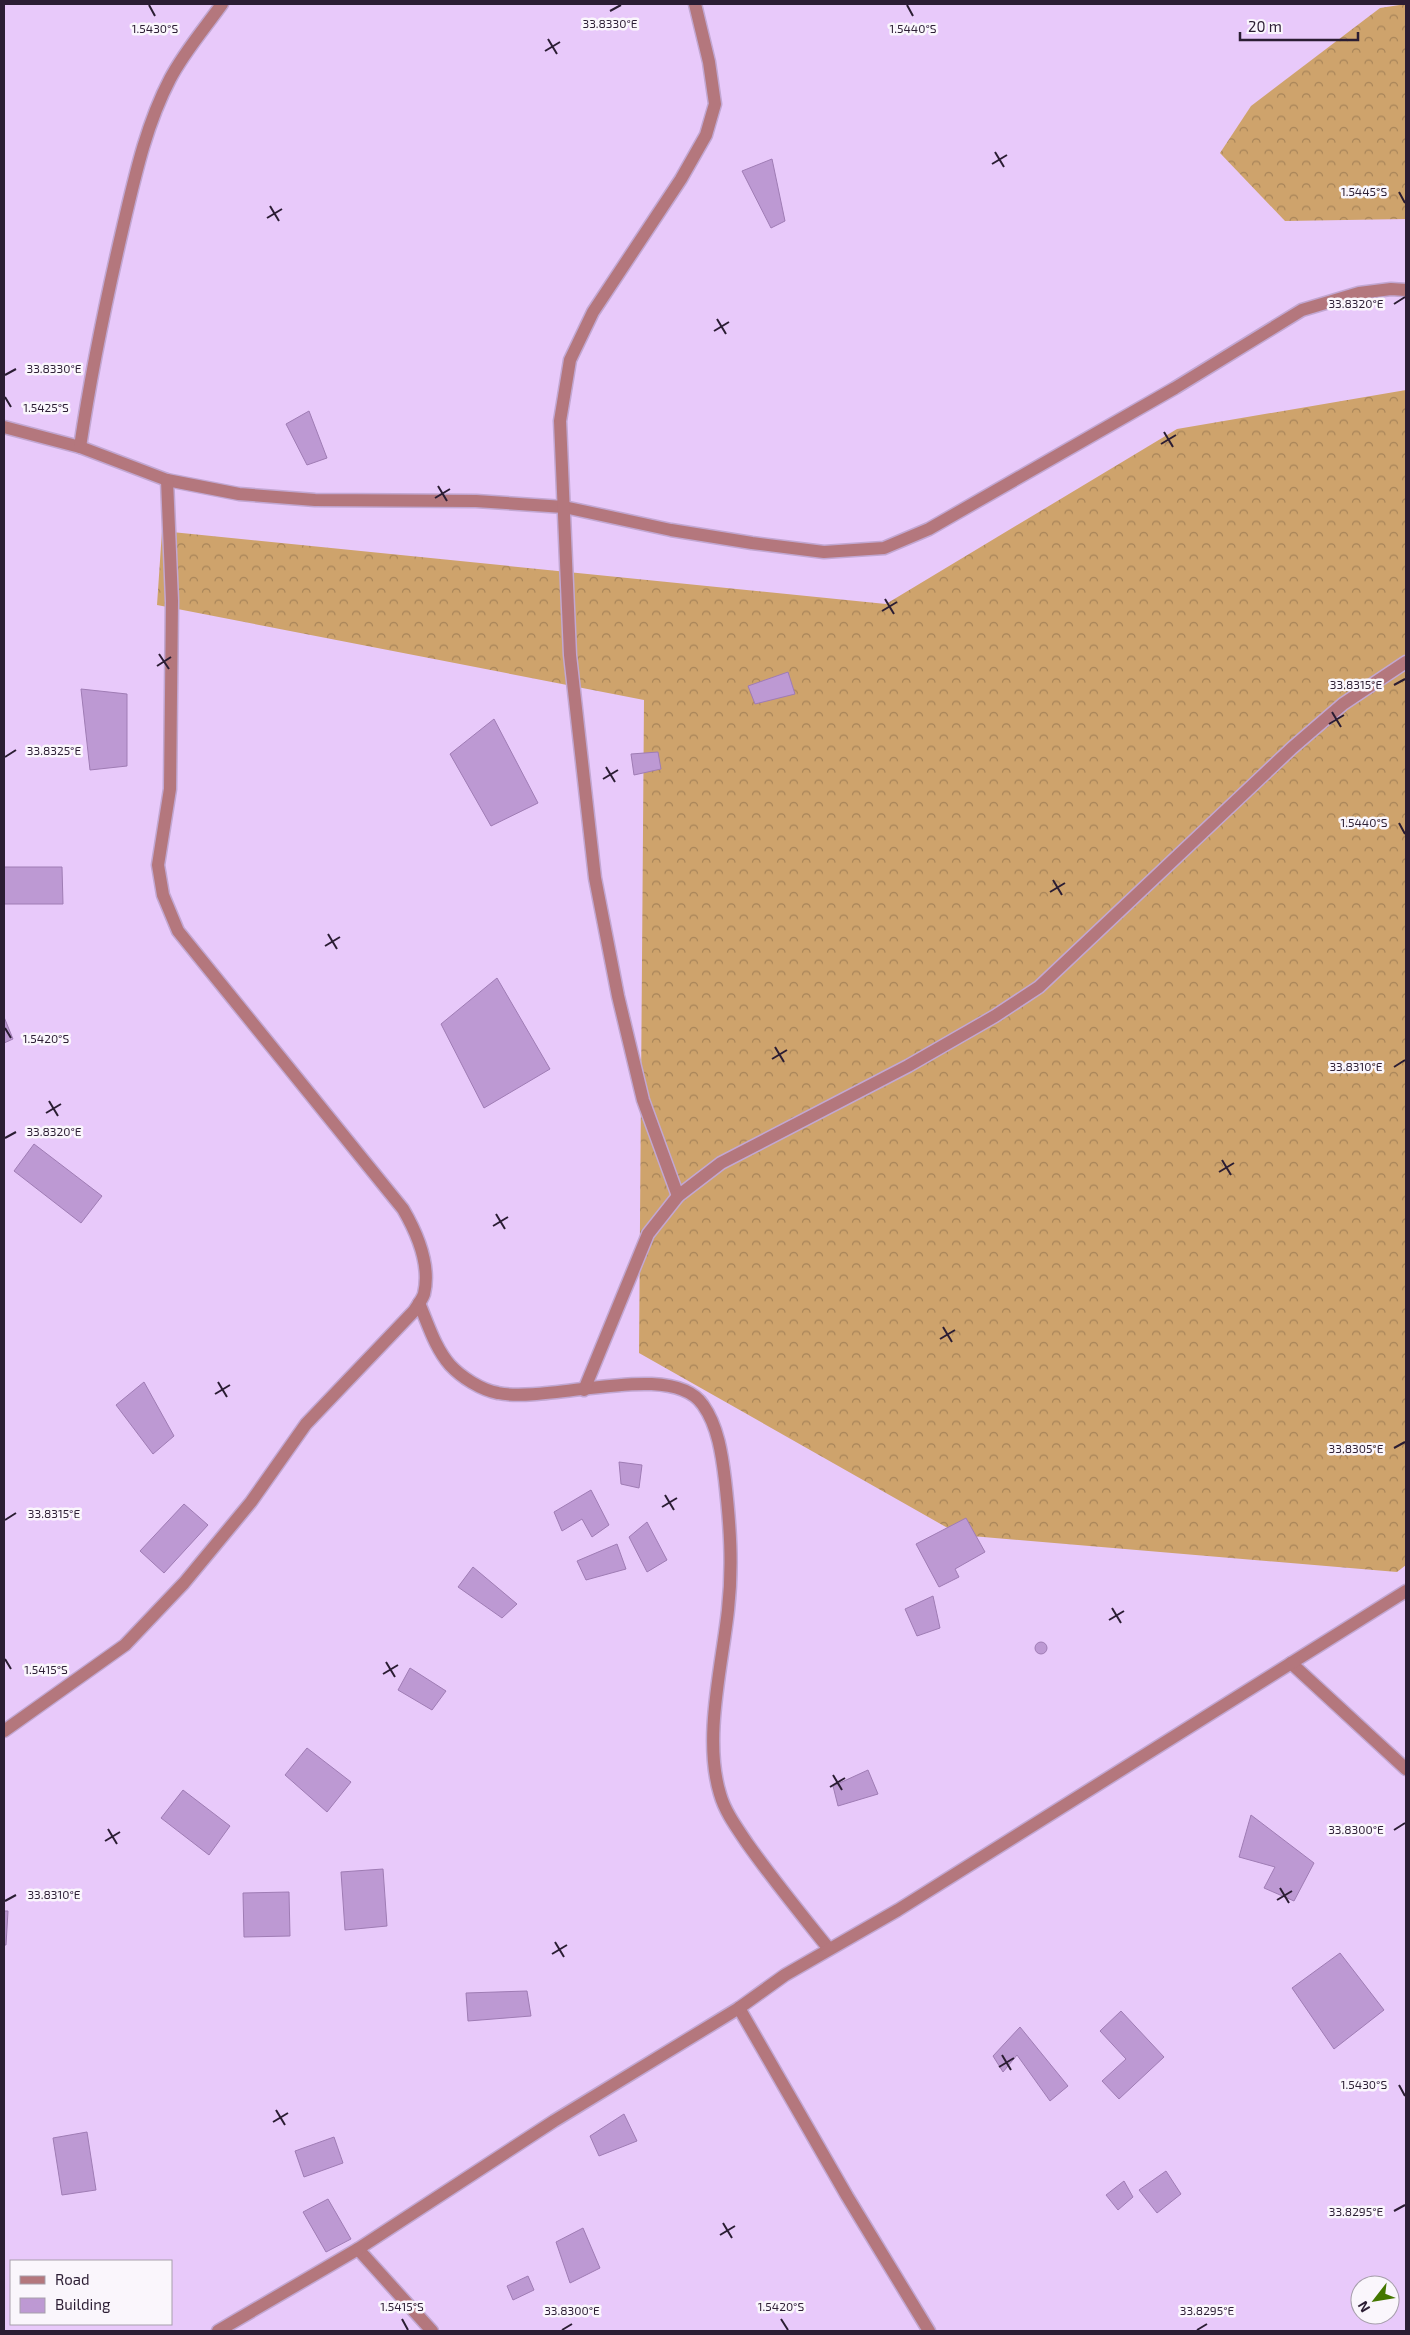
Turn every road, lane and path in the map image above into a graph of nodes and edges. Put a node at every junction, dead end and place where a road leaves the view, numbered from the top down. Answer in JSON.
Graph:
{"nodes":[{"id":1,"x":222,"y":4,"type":"edge"},
{"id":2,"x":695,"y":4,"type":"edge"},
{"id":3,"x":1406,"y":290,"type":"edge"},
{"id":4,"x":4,"y":427,"type":"edge"},
{"id":5,"x":80,"y":447,"type":"junction"},
{"id":6,"x":167,"y":480,"type":"junction"},
{"id":7,"x":564,"y":507,"type":"junction"},
{"id":8,"x":1406,"y":662,"type":"edge"},
{"id":9,"x":678,"y":1196,"type":"junction"},
{"id":10,"x":419,"y":1303,"type":"junction"},
{"id":11,"x":584,"y":1390,"type":"junction"},
{"id":12,"x":1406,"y":1591,"type":"edge"},
{"id":13,"x":1291,"y":1663,"type":"junction"},
{"id":14,"x":4,"y":1731,"type":"edge"},
{"id":15,"x":1406,"y":1770,"type":"edge"},
{"id":16,"x":830,"y":1949,"type":"junction"},
{"id":17,"x":739,"y":2008,"type":"junction"},
{"id":18,"x":358,"y":2249,"type":"junction"},
{"id":19,"x":218,"y":2331,"type":"edge"},
{"id":20,"x":432,"y":2331,"type":"edge"},
{"id":21,"x":929,"y":2331,"type":"edge"}],
"edges":[{"from":1,"to":5,"type":"street"},
{"from":2,"to":7,"type":"street"},
{"from":3,"to":7,"type":"street"},
{"from":4,"to":5,"type":"street"},
{"from":5,"to":6,"type":"street"},
{"from":6,"to":7,"type":"street"},
{"from":6,"to":10,"type":"street"},
{"from":7,"to":9,"type":"street"},
{"from":8,"to":9,"type":"street"},
{"from":9,"to":11,"type":"street"},
{"from":10,"to":11,"type":"street"},
{"from":10,"to":14,"type":"street"},
{"from":11,"to":16,"type":"street"},
{"from":12,"to":13,"type":"street"},
{"from":13,"to":15,"type":"street"},
{"from":13,"to":16,"type":"street"},
{"from":16,"to":17,"type":"street"},
{"from":17,"to":18,"type":"street"},
{"from":17,"to":21,"type":"street"},
{"from":18,"to":19,"type":"street"},
{"from":18,"to":20,"type":"street"}]}
